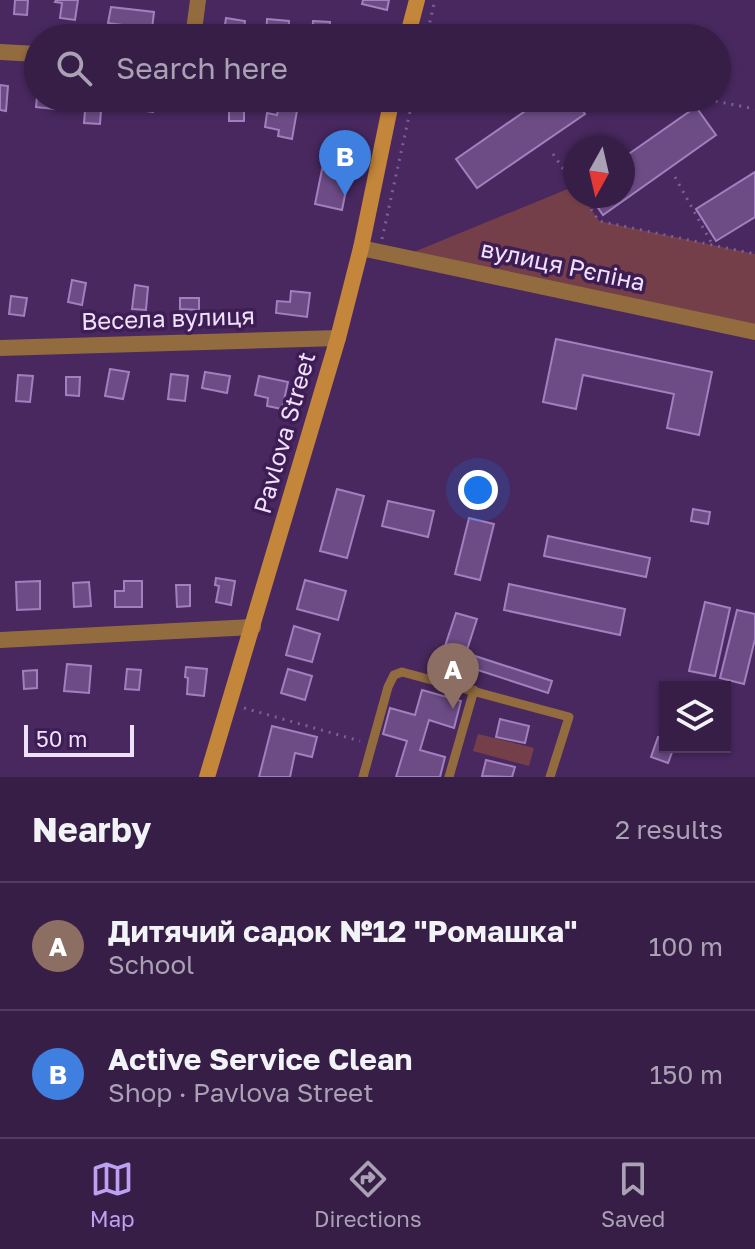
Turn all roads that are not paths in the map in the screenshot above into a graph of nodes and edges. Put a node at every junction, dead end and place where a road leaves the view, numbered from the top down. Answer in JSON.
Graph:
{"nodes":[{"id":1,"x":198,"y":0,"type":"edge"},
{"id":2,"x":417,"y":0,"type":"edge"},
{"id":3,"x":195,"y":24,"type":"edge"},
{"id":4,"x":411,"y":24,"type":"edge"},
{"id":5,"x":0,"y":52,"type":"edge"},
{"id":6,"x":24,"y":53,"type":"edge"},
{"id":7,"x":389,"y":112,"type":"edge"},
{"id":8,"x":361,"y":248,"type":"junction"},
{"id":9,"x":755,"y":332,"type":"edge"},
{"id":10,"x":338,"y":338,"type":"junction"},
{"id":11,"x":0,"y":348,"type":"edge"},
{"id":12,"x":253,"y":627,"type":"junction"},
{"id":13,"x":0,"y":640,"type":"edge"},
{"id":14,"x":474,"y":690,"type":"junction"},
{"id":15,"x":207,"y":777,"type":"edge"},
{"id":16,"x":363,"y":777,"type":"edge"},
{"id":17,"x":449,"y":777,"type":"edge"},
{"id":18,"x":550,"y":777,"type":"edge"}],
"edges":[{"from":1,"to":3,"type":"street"},
{"from":2,"to":4,"type":"street"},
{"from":5,"to":6,"type":"street"},
{"from":7,"to":8,"type":"street","name":"Pavlova Street"},
{"from":8,"to":9,"type":"street","name":"вулиця Рєпіна"},
{"from":8,"to":10,"type":"street","name":"Pavlova Street"},
{"from":10,"to":11,"type":"street","name":"Весела вулиця"},
{"from":10,"to":12,"type":"street","name":"Pavlova Street"},
{"from":12,"to":13,"type":"street"},
{"from":12,"to":15,"type":"street","name":"Pavlova Street"},
{"from":14,"to":16,"type":"lane"},
{"from":14,"to":17,"type":"lane"},
{"from":14,"to":18,"type":"lane"}]}
